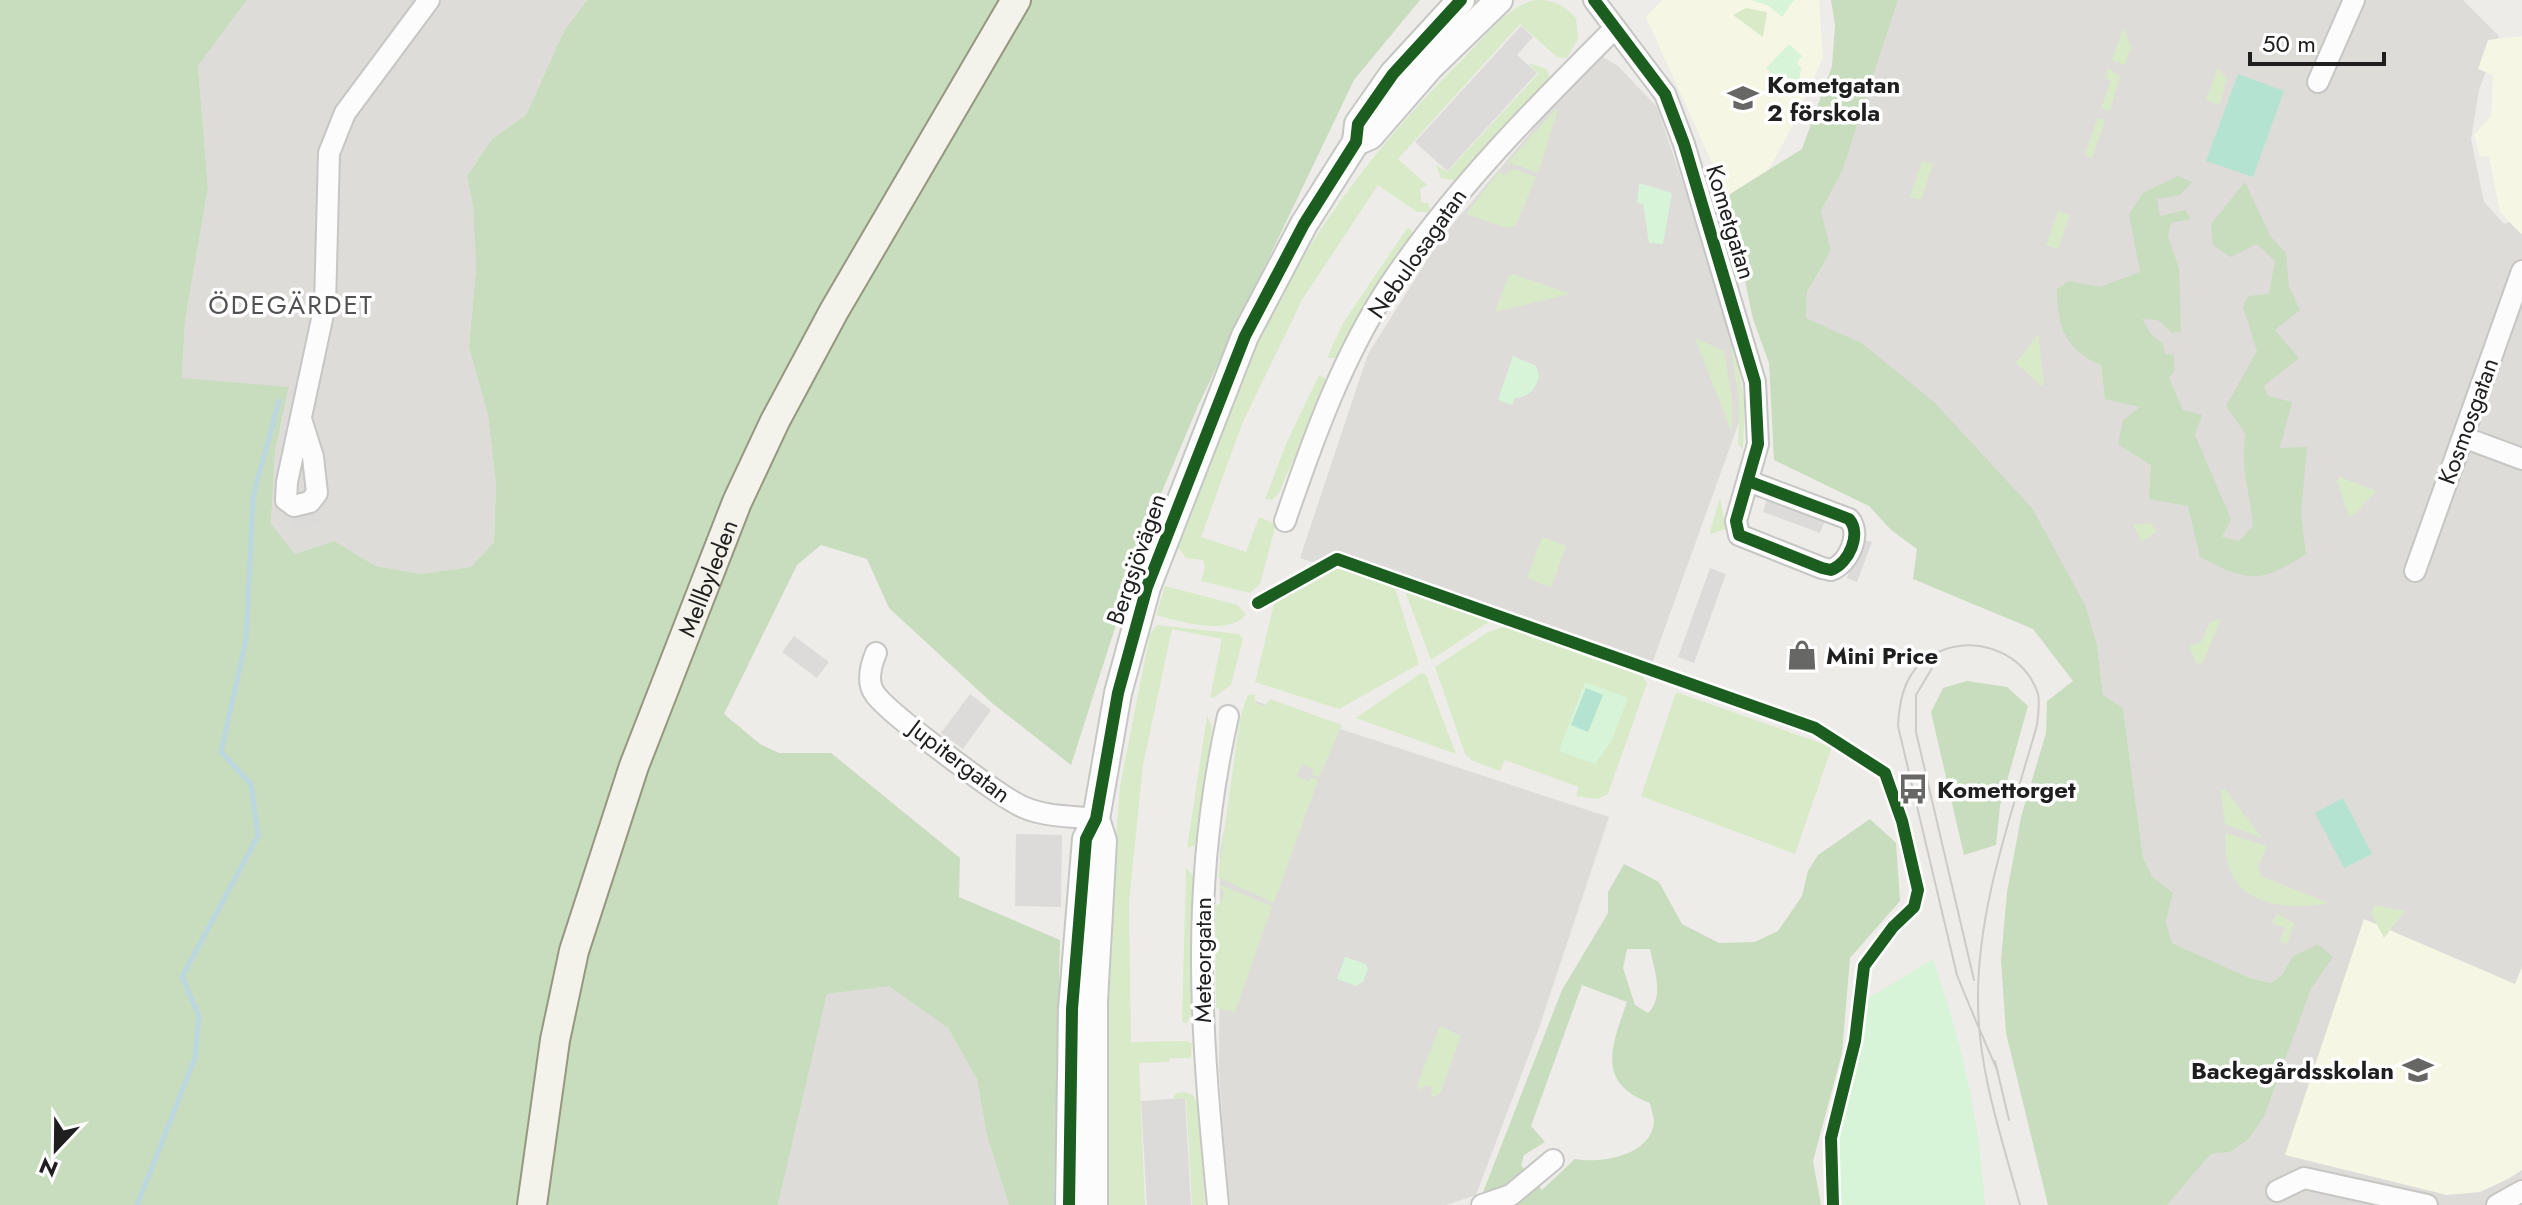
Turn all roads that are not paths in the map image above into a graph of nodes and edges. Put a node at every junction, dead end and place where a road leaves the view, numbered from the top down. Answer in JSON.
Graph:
{"nodes":[{"id":1,"x":429,"y":0,"type":"edge"},
{"id":2,"x":1016,"y":0,"type":"edge"},
{"id":3,"x":1461,"y":0,"type":"edge"},
{"id":4,"x":1499,"y":0,"type":"edge"},
{"id":5,"x":1594,"y":0,"type":"edge"},
{"id":6,"x":2354,"y":0,"type":"edge"},
{"id":7,"x":1615,"y":28,"type":"junction"},
{"id":8,"x":2318,"y":82,"type":"dead end"},
{"id":9,"x":1356,"y":142,"type":"junction"},
{"id":10,"x":2522,"y":271,"type":"edge"},
{"id":11,"x":301,"y":419,"type":"dead end"},
{"id":12,"x":2463,"y":437,"type":"junction"},
{"id":13,"x":2522,"y":459,"type":"edge"},
{"id":14,"x":1748,"y":481,"type":"junction"},
{"id":15,"x":1285,"y":521,"type":"dead end"},
{"id":16,"x":2415,"y":571,"type":"dead end"},
{"id":17,"x":876,"y":653,"type":"dead end"},
{"id":18,"x":1228,"y":716,"type":"dead end"},
{"id":19,"x":1096,"y":819,"type":"junction"},
{"id":20,"x":1553,"y":1160,"type":"dead end"},
{"id":21,"x":2277,"y":1191,"type":"dead end"},
{"id":22,"x":2522,"y":1191,"type":"edge"},
{"id":23,"x":532,"y":1205,"type":"edge"},
{"id":24,"x":1069,"y":1205,"type":"edge"},
{"id":25,"x":1094,"y":1205,"type":"edge"},
{"id":26,"x":1218,"y":1205,"type":"edge"},
{"id":27,"x":1482,"y":1205,"type":"edge"},
{"id":28,"x":2427,"y":1205,"type":"edge"},
{"id":29,"x":2497,"y":1205,"type":"edge"}],
"edges":[{"from":1,"to":11,"type":"street"},
{"from":2,"to":23,"type":"main road","name":"Mellbyleden"},
{"from":3,"to":9,"type":"street","name":"Bergsjövägen"},
{"from":4,"to":9,"type":"street","name":"Bergsjövägen"},
{"from":5,"to":7,"type":"street","name":"Kometgatan"},
{"from":6,"to":8,"type":"street"},
{"from":7,"to":14,"type":"street","name":"Kometgatan"},
{"from":7,"to":15,"type":"street","name":"Nebulosagatan"},
{"from":9,"to":19,"type":"street","name":"Bergsjövägen"},
{"from":10,"to":12,"type":"street","name":"Kosmosgatan"},
{"from":12,"to":13,"type":"street"},
{"from":12,"to":16,"type":"street","name":"Kosmosgatan"},
{"from":14,"to":14,"type":"street"},
{"from":17,"to":19,"type":"street","name":"Jupitergatan"},
{"from":18,"to":26,"type":"street","name":"Meteorgatan"},
{"from":19,"to":24,"type":"street","name":"Bergsjövägen"},
{"from":19,"to":25,"type":"street","name":"Bergsjövägen"},
{"from":20,"to":27,"type":"street"},
{"from":21,"to":28,"type":"street"},
{"from":22,"to":29,"type":"street"}]}
